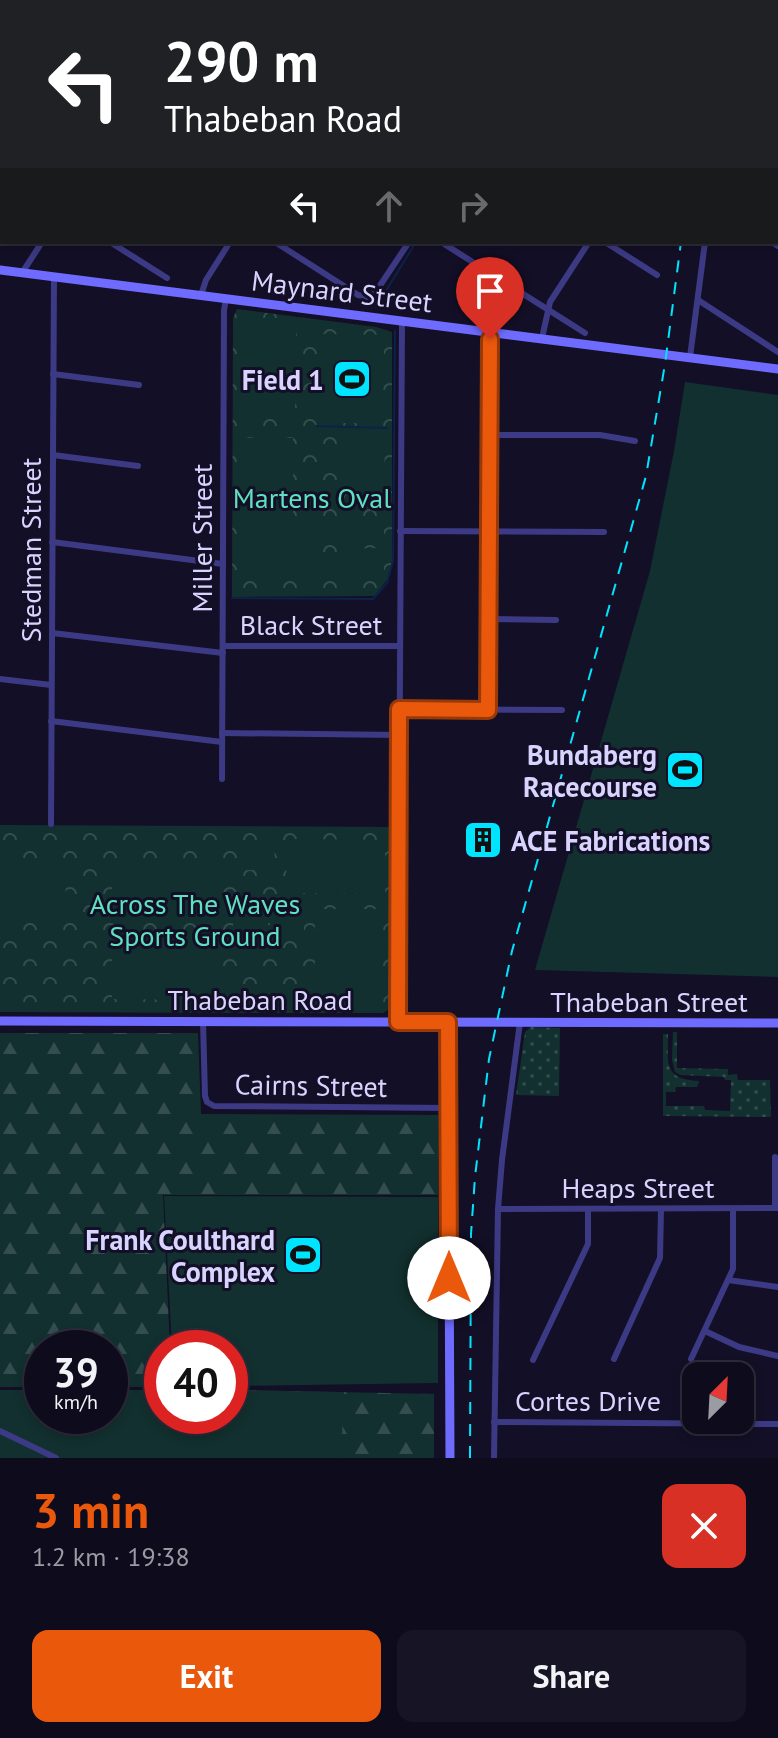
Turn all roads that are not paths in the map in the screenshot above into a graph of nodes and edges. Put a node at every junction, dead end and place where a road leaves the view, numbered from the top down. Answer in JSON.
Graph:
{"nodes":[{"id":1,"x":41,"y":244,"type":"edge"},
{"id":2,"x":113,"y":244,"type":"edge"},
{"id":3,"x":229,"y":244,"type":"edge"},
{"id":4,"x":278,"y":244,"type":"edge"},
{"id":5,"x":408,"y":244,"type":"edge"},
{"id":6,"x":444,"y":244,"type":"edge"},
{"id":7,"x":588,"y":244,"type":"edge"},
{"id":8,"x":608,"y":244,"type":"edge"},
{"id":9,"x":705,"y":244,"type":"edge"},
{"id":10,"x":0,"y":270,"type":"edge"},
{"id":11,"x":22,"y":273,"type":"junction"},
{"id":12,"x":657,"y":275,"type":"dead end"},
{"id":13,"x":54,"y":277,"type":"junction"},
{"id":14,"x":167,"y":278,"type":"dead end"},
{"id":15,"x":201,"y":295,"type":"junction"},
{"id":16,"x":226,"y":299,"type":"junction"},
{"id":17,"x":698,"y":300,"type":"junction"},
{"id":18,"x":547,"y":310,"type":"junction"},
{"id":19,"x":402,"y":321,"type":"junction"},
{"id":20,"x":490,"y":332,"type":"junction"},
{"id":21,"x":585,"y":333,"type":"dead end"},
{"id":22,"x":542,"y":338,"type":"junction"},
{"id":23,"x":778,"y":352,"type":"edge"},
{"id":24,"x":690,"y":357,"type":"junction"},
{"id":25,"x":777,"y":369,"type":"edge"},
{"id":26,"x":53,"y":374,"type":"junction"},
{"id":27,"x":139,"y":385,"type":"dead end"},
{"id":28,"x":489,"y":435,"type":"junction"},
{"id":29,"x":635,"y":441,"type":"dead end"},
{"id":30,"x":53,"y":455,"type":"junction"},
{"id":31,"x":138,"y":466,"type":"dead end"},
{"id":32,"x":400,"y":531,"type":"junction"},
{"id":33,"x":489,"y":532,"type":"junction"},
{"id":34,"x":604,"y":532,"type":"dead end"},
{"id":35,"x":52,"y":542,"type":"junction"},
{"id":36,"x":223,"y":564,"type":"junction"},
{"id":37,"x":488,"y":619,"type":"junction"},
{"id":38,"x":556,"y":620,"type":"dead end"},
{"id":39,"x":52,"y":633,"type":"junction"},
{"id":40,"x":400,"y":646,"type":"junction"},
{"id":41,"x":223,"y":650,"type":"junction"},
{"id":42,"x":0,"y":679,"type":"edge"},
{"id":43,"x":51,"y":685,"type":"junction"},
{"id":44,"x":399,"y":709,"type":"junction"},
{"id":45,"x":488,"y":710,"type":"junction"},
{"id":46,"x":562,"y":710,"type":"dead end"},
{"id":47,"x":51,"y":721,"type":"junction"},
{"id":48,"x":399,"y":735,"type":"junction"},
{"id":49,"x":222,"y":738,"type":"junction"},
{"id":50,"x":222,"y":779,"type":"dead end"},
{"id":51,"x":51,"y":824,"type":"dead end"},
{"id":52,"x":0,"y":1021,"type":"edge"},
{"id":53,"x":203,"y":1021,"type":"junction"},
{"id":54,"x":398,"y":1022,"type":"junction"},
{"id":55,"x":448,"y":1022,"type":"junction"},
{"id":56,"x":520,"y":1022,"type":"junction"},
{"id":57,"x":778,"y":1023,"type":"edge"},
{"id":58,"x":449,"y":1108,"type":"junction"},
{"id":59,"x":775,"y":1157,"type":"dead end"},
{"id":60,"x":776,"y":1208,"type":"edge"},
{"id":61,"x":498,"y":1209,"type":"junction"},
{"id":62,"x":588,"y":1209,"type":"junction"},
{"id":63,"x":661,"y":1209,"type":"junction"},
{"id":64,"x":733,"y":1209,"type":"junction"},
{"id":65,"x":728,"y":1280,"type":"junction"},
{"id":66,"x":778,"y":1287,"type":"edge"},
{"id":67,"x":705,"y":1331,"type":"junction"},
{"id":68,"x":778,"y":1356,"type":"edge"},
{"id":69,"x":614,"y":1359,"type":"dead end"},
{"id":70,"x":691,"y":1359,"type":"dead end"},
{"id":71,"x":533,"y":1360,"type":"dead end"},
{"id":72,"x":494,"y":1422,"type":"junction"},
{"id":73,"x":778,"y":1424,"type":"edge"},
{"id":74,"x":0,"y":1431,"type":"edge"},
{"id":75,"x":56,"y":1458,"type":"edge"},
{"id":76,"x":450,"y":1458,"type":"edge"},
{"id":77,"x":494,"y":1458,"type":"edge"}],
"edges":[{"from":1,"to":11,"type":"street"},
{"from":2,"to":14,"type":"street"},
{"from":3,"to":15,"type":"street"},
{"from":4,"to":5,"type":"street"},
{"from":6,"to":18,"type":"street"},
{"from":7,"to":18,"type":"street"},
{"from":8,"to":12,"type":"street"},
{"from":9,"to":17,"type":"street"},
{"from":10,"to":11,"type":"street","name":"Maynard Street"},
{"from":11,"to":13,"type":"street","name":"Maynard Street"},
{"from":13,"to":15,"type":"street","name":"Maynard Street"},
{"from":13,"to":26,"type":"street","name":"Stedman Street"},
{"from":15,"to":16,"type":"street","name":"Maynard Street"},
{"from":16,"to":19,"type":"street","name":"Maynard Street"},
{"from":16,"to":36,"type":"street","name":"Miller Street"},
{"from":17,"to":23,"type":"street"},
{"from":17,"to":24,"type":"street"},
{"from":18,"to":21,"type":"street"},
{"from":18,"to":22,"type":"street"},
{"from":19,"to":20,"type":"street","name":"Maynard Street"},
{"from":19,"to":32,"type":"street"},
{"from":20,"to":22,"type":"street","name":"Maynard Street"},
{"from":20,"to":28,"type":"street"},
{"from":22,"to":24,"type":"street","name":"Maynard Street"},
{"from":24,"to":25,"type":"street","name":"Maynard Street"},
{"from":26,"to":27,"type":"street"},
{"from":26,"to":30,"type":"street","name":"Stedman Street"},
{"from":28,"to":29,"type":"street"},
{"from":28,"to":33,"type":"street"},
{"from":30,"to":31,"type":"street"},
{"from":30,"to":35,"type":"street","name":"Stedman Street"},
{"from":32,"to":33,"type":"street"},
{"from":32,"to":40,"type":"street"},
{"from":33,"to":34,"type":"street"},
{"from":33,"to":37,"type":"street"},
{"from":35,"to":36,"type":"street"},
{"from":35,"to":39,"type":"street","name":"Stedman Street"},
{"from":36,"to":41,"type":"street","name":"Miller Street"},
{"from":37,"to":38,"type":"street"},
{"from":37,"to":45,"type":"street"},
{"from":39,"to":41,"type":"street","name":"Black Street"},
{"from":39,"to":43,"type":"street","name":"Stedman Street"},
{"from":40,"to":41,"type":"street","name":"Black Street"},
{"from":40,"to":44,"type":"street"},
{"from":41,"to":49,"type":"street","name":"Miller Street"},
{"from":42,"to":43,"type":"street"},
{"from":43,"to":47,"type":"street","name":"Stedman Street"},
{"from":44,"to":45,"type":"street"},
{"from":44,"to":48,"type":"street"},
{"from":45,"to":46,"type":"street"},
{"from":47,"to":49,"type":"street"},
{"from":47,"to":51,"type":"street","name":"Stedman Street"},
{"from":48,"to":49,"type":"street"},
{"from":48,"to":54,"type":"street"},
{"from":49,"to":50,"type":"street","name":"Miller Street"},
{"from":52,"to":53,"type":"street","name":"Thabeban Road"},
{"from":53,"to":54,"type":"street","name":"Thabeban Road"},
{"from":53,"to":58,"type":"street","name":"Cairns Street"},
{"from":54,"to":55,"type":"street","name":"Thabeban Road"},
{"from":55,"to":56,"type":"street","name":"Thabeban Road"},
{"from":55,"to":58,"type":"street"},
{"from":56,"to":57,"type":"street","name":"Thabeban Street"},
{"from":56,"to":61,"type":"street"},
{"from":58,"to":76,"type":"street"},
{"from":59,"to":60,"type":"street"},
{"from":60,"to":64,"type":"street","name":"Heaps Street"},
{"from":61,"to":62,"type":"street","name":"Heaps Street"},
{"from":61,"to":72,"type":"street"},
{"from":62,"to":63,"type":"street","name":"Heaps Street"},
{"from":62,"to":71,"type":"street"},
{"from":63,"to":64,"type":"street","name":"Heaps Street"},
{"from":63,"to":69,"type":"street"},
{"from":64,"to":65,"type":"street"},
{"from":65,"to":66,"type":"street"},
{"from":65,"to":67,"type":"street"},
{"from":67,"to":68,"type":"street"},
{"from":67,"to":70,"type":"street"},
{"from":72,"to":73,"type":"street","name":"Cortes Drive"},
{"from":72,"to":77,"type":"street"},
{"from":74,"to":75,"type":"street"}]}
